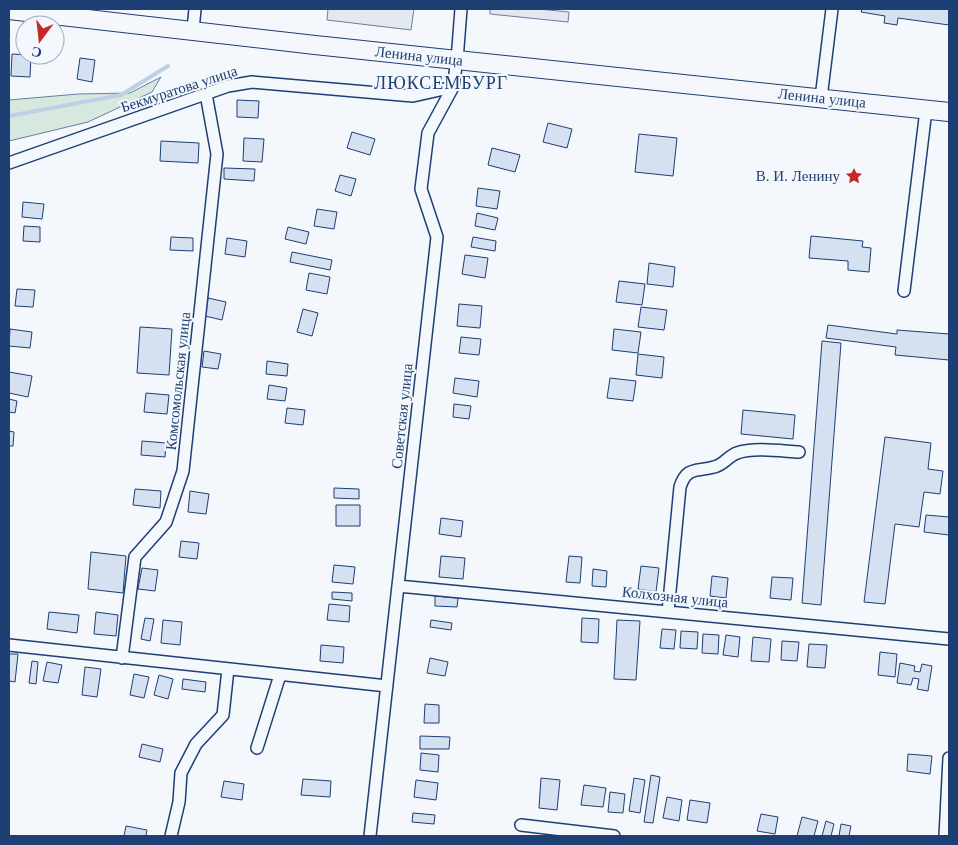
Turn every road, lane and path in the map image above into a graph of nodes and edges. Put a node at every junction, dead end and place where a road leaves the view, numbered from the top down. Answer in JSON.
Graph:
{"nodes":[{"id":1,"x":195,"y":9,"type":"edge"},
{"id":2,"x":461,"y":9,"type":"edge"},
{"id":3,"x":832,"y":9,"type":"edge"},
{"id":4,"x":19,"y":10,"type":"edge"},
{"id":5,"x":192,"y":30,"type":"junction"},
{"id":6,"x":457,"y":60,"type":"junction"},
{"id":7,"x":453,"y":87,"type":"junction"},
{"id":8,"x":206,"y":94,"type":"junction"},
{"id":9,"x":821,"y":98,"type":"junction"},
{"id":10,"x":926,"y":110,"type":"junction"},
{"id":11,"x":949,"y":112,"type":"edge"},
{"id":12,"x":9,"y":163,"type":"edge"},
{"id":13,"x":9,"y":168,"type":"edge"},
{"id":14,"x":904,"y":291,"type":"dead end"},
{"id":15,"x":800,"y":452,"type":"dead end"},
{"id":16,"x":398,"y":586,"type":"junction"},
{"id":17,"x":668,"y":612,"type":"junction"},
{"id":18,"x":949,"y":639,"type":"edge"},
{"id":19,"x":9,"y":645,"type":"edge"},
{"id":20,"x":122,"y":658,"type":"junction"},
{"id":21,"x":228,"y":669,"type":"junction"},
{"id":22,"x":280,"y":675,"type":"junction"},
{"id":23,"x":388,"y":686,"type":"junction"},
{"id":24,"x":258,"y":748,"type":"dead end"},
{"id":25,"x":949,"y":758,"type":"edge"},
{"id":26,"x":521,"y":825,"type":"dead end"},
{"id":27,"x":171,"y":836,"type":"edge"},
{"id":28,"x":370,"y":836,"type":"edge"},
{"id":29,"x":614,"y":836,"type":"edge"},
{"id":30,"x":945,"y":836,"type":"edge"}],
"edges":[{"from":1,"to":5,"type":"street"},
{"from":2,"to":6,"type":"street","name":"Советская улица"},
{"from":3,"to":9,"type":"street"},
{"from":4,"to":5,"type":"main road","name":"Ленина улица"},
{"from":5,"to":6,"type":"main road","name":"Ленина улица"},
{"from":6,"to":7,"type":"street","name":"Советская улица"},
{"from":6,"to":9,"type":"main road","name":"Ленина улица"},
{"from":7,"to":8,"type":"street","name":"Бекмуратова улица"},
{"from":7,"to":16,"type":"street","name":"Советская улица"},
{"from":8,"to":12,"type":"street","name":"Бекмуратова улица"},
{"from":8,"to":20,"type":"street","name":"Комсомольская улица"},
{"from":9,"to":10,"type":"main road","name":"Ленина улица"},
{"from":10,"to":11,"type":"main road","name":"Ленина улица"},
{"from":10,"to":14,"type":"street"},
{"from":12,"to":13,"type":"street"},
{"from":15,"to":17,"type":"street"},
{"from":16,"to":17,"type":"street","name":"Колхозная улица"},
{"from":16,"to":23,"type":"street","name":"Советская улица"},
{"from":17,"to":18,"type":"street","name":"Колхозная улица"},
{"from":19,"to":20,"type":"street"},
{"from":20,"to":21,"type":"street"},
{"from":21,"to":22,"type":"street"},
{"from":21,"to":27,"type":"street"},
{"from":22,"to":23,"type":"street"},
{"from":22,"to":24,"type":"street"},
{"from":23,"to":28,"type":"street","name":"Советская улица"},
{"from":25,"to":30,"type":"street"},
{"from":26,"to":29,"type":"street"}]}
